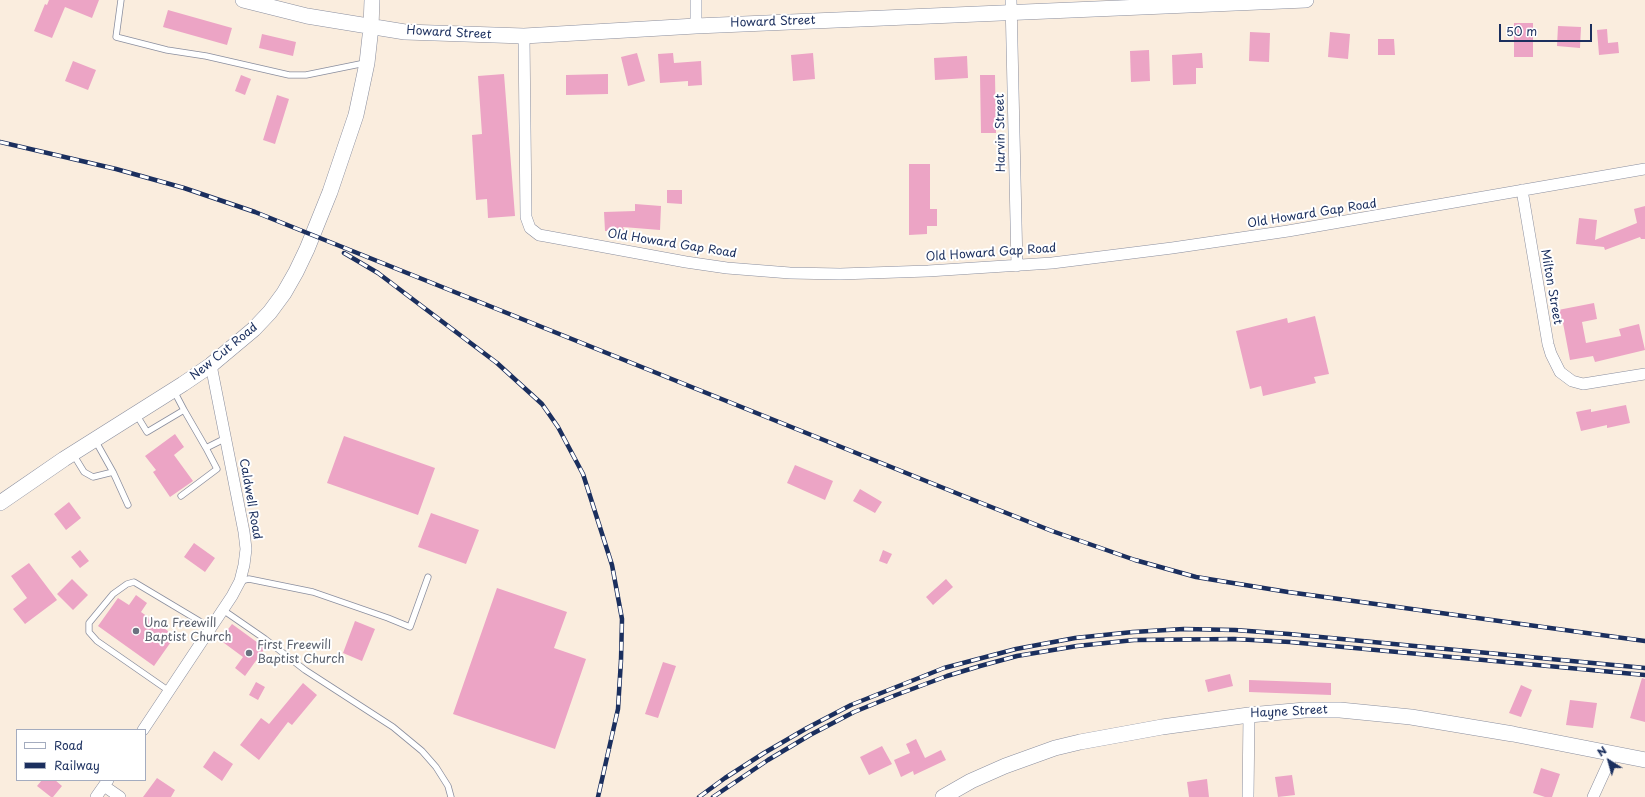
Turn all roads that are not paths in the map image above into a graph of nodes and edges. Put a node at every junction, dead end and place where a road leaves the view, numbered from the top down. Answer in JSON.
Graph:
{"nodes":[{"id":1,"x":121,"y":0,"type":"edge"},
{"id":2,"x":242,"y":0,"type":"edge"},
{"id":3,"x":372,"y":0,"type":"edge"},
{"id":4,"x":696,"y":0,"type":"edge"},
{"id":5,"x":1306,"y":0,"type":"edge"},
{"id":6,"x":1209,"y":2,"type":"edge"},
{"id":7,"x":271,"y":3,"type":"edge"},
{"id":8,"x":1011,"y":6,"type":"edge"},
{"id":9,"x":696,"y":26,"type":"junction"},
{"id":10,"x":371,"y":27,"type":"junction"},
{"id":11,"x":524,"y":36,"type":"junction"},
{"id":12,"x":367,"y":63,"type":"junction"},
{"id":13,"x":1645,"y":169,"type":"edge"},
{"id":14,"x":1522,"y":190,"type":"junction"},
{"id":15,"x":1017,"y":266,"type":"junction"},
{"id":16,"x":211,"y":365,"type":"junction"},
{"id":17,"x":1645,"y":374,"type":"edge"},
{"id":18,"x":173,"y":390,"type":"junction"},
{"id":19,"x":184,"y":410,"type":"junction"},
{"id":20,"x":136,"y":414,"type":"junction"},
{"id":21,"x":226,"y":438,"type":"junction"},
{"id":22,"x":95,"y":440,"type":"junction"},
{"id":23,"x":206,"y":448,"type":"junction"},
{"id":24,"x":72,"y":454,"type":"junction"},
{"id":25,"x":113,"y":472,"type":"junction"},
{"id":26,"x":181,"y":496,"type":"dead end"},
{"id":27,"x":0,"y":503,"type":"edge"},
{"id":28,"x":128,"y":505,"type":"dead end"},
{"id":29,"x":428,"y":577,"type":"dead end"},
{"id":30,"x":240,"y":581,"type":"junction"},
{"id":31,"x":223,"y":610,"type":"junction"},
{"id":32,"x":211,"y":628,"type":"junction"},
{"id":33,"x":170,"y":692,"type":"junction"},
{"id":34,"x":1249,"y":714,"type":"junction"},
{"id":35,"x":144,"y":729,"type":"edge"},
{"id":36,"x":1613,"y":753,"type":"junction"},
{"id":37,"x":1645,"y":760,"type":"edge"},
{"id":38,"x":106,"y":783,"type":"edge"},
{"id":39,"x":96,"y":797,"type":"edge"},
{"id":40,"x":120,"y":797,"type":"edge"},
{"id":41,"x":451,"y":797,"type":"edge"},
{"id":42,"x":943,"y":797,"type":"edge"},
{"id":43,"x":1248,"y":797,"type":"edge"},
{"id":44,"x":1593,"y":797,"type":"edge"}],
"edges":[{"from":1,"to":12,"type":"lane"},
{"from":2,"to":7,"type":"street","name":"Howard Street"},
{"from":3,"to":10,"type":"street","name":"New Cut Road"},
{"from":4,"to":9,"type":"street"},
{"from":5,"to":6,"type":"street","name":"Howard Street"},
{"from":6,"to":8,"type":"street","name":"Howard Street"},
{"from":7,"to":10,"type":"street","name":"Howard Street"},
{"from":8,"to":9,"type":"street","name":"Howard Street"},
{"from":8,"to":15,"type":"street","name":"Harvin Street"},
{"from":9,"to":11,"type":"street","name":"Howard Street"},
{"from":10,"to":11,"type":"street","name":"Howard Street"},
{"from":10,"to":12,"type":"street","name":"New Cut Road"},
{"from":11,"to":15,"type":"street","name":"Old Howard Gap Road"},
{"from":12,"to":16,"type":"street","name":"New Cut Road"},
{"from":13,"to":14,"type":"street","name":"Old Howard Gap Road"},
{"from":14,"to":15,"type":"street","name":"Old Howard Gap Road"},
{"from":14,"to":17,"type":"street","name":"Milton Street"},
{"from":16,"to":18,"type":"street","name":"New Cut Road"},
{"from":16,"to":21,"type":"street","name":"Caldwell Road"},
{"from":18,"to":19,"type":"lane"},
{"from":18,"to":20,"type":"street","name":"New Cut Road"},
{"from":19,"to":20,"type":"lane"},
{"from":19,"to":23,"type":"lane"},
{"from":20,"to":22,"type":"street","name":"New Cut Road"},
{"from":21,"to":23,"type":"lane"},
{"from":21,"to":30,"type":"street","name":"Caldwell Road"},
{"from":22,"to":24,"type":"street","name":"New Cut Road"},
{"from":22,"to":25,"type":"lane"},
{"from":23,"to":26,"type":"lane"},
{"from":24,"to":25,"type":"lane"},
{"from":24,"to":27,"type":"street","name":"New Cut Road"},
{"from":25,"to":28,"type":"lane"},
{"from":29,"to":30,"type":"lane"},
{"from":30,"to":31,"type":"street","name":"Caldwell Road"},
{"from":31,"to":32,"type":"street","name":"Caldwell Road"},
{"from":31,"to":41,"type":"lane"},
{"from":32,"to":33,"type":"street","name":"Caldwell Road"},
{"from":32,"to":33,"type":"lane"},
{"from":33,"to":35,"type":"street","name":"Caldwell Road"},
{"from":34,"to":36,"type":"street","name":"Hayne Street"},
{"from":34,"to":42,"type":"street","name":"Hayne Street"},
{"from":34,"to":43,"type":"street"},
{"from":36,"to":37,"type":"street","name":"Hayne Street"},
{"from":36,"to":44,"type":"street"},
{"from":38,"to":39,"type":"street"},
{"from":38,"to":40,"type":"street"}]}
